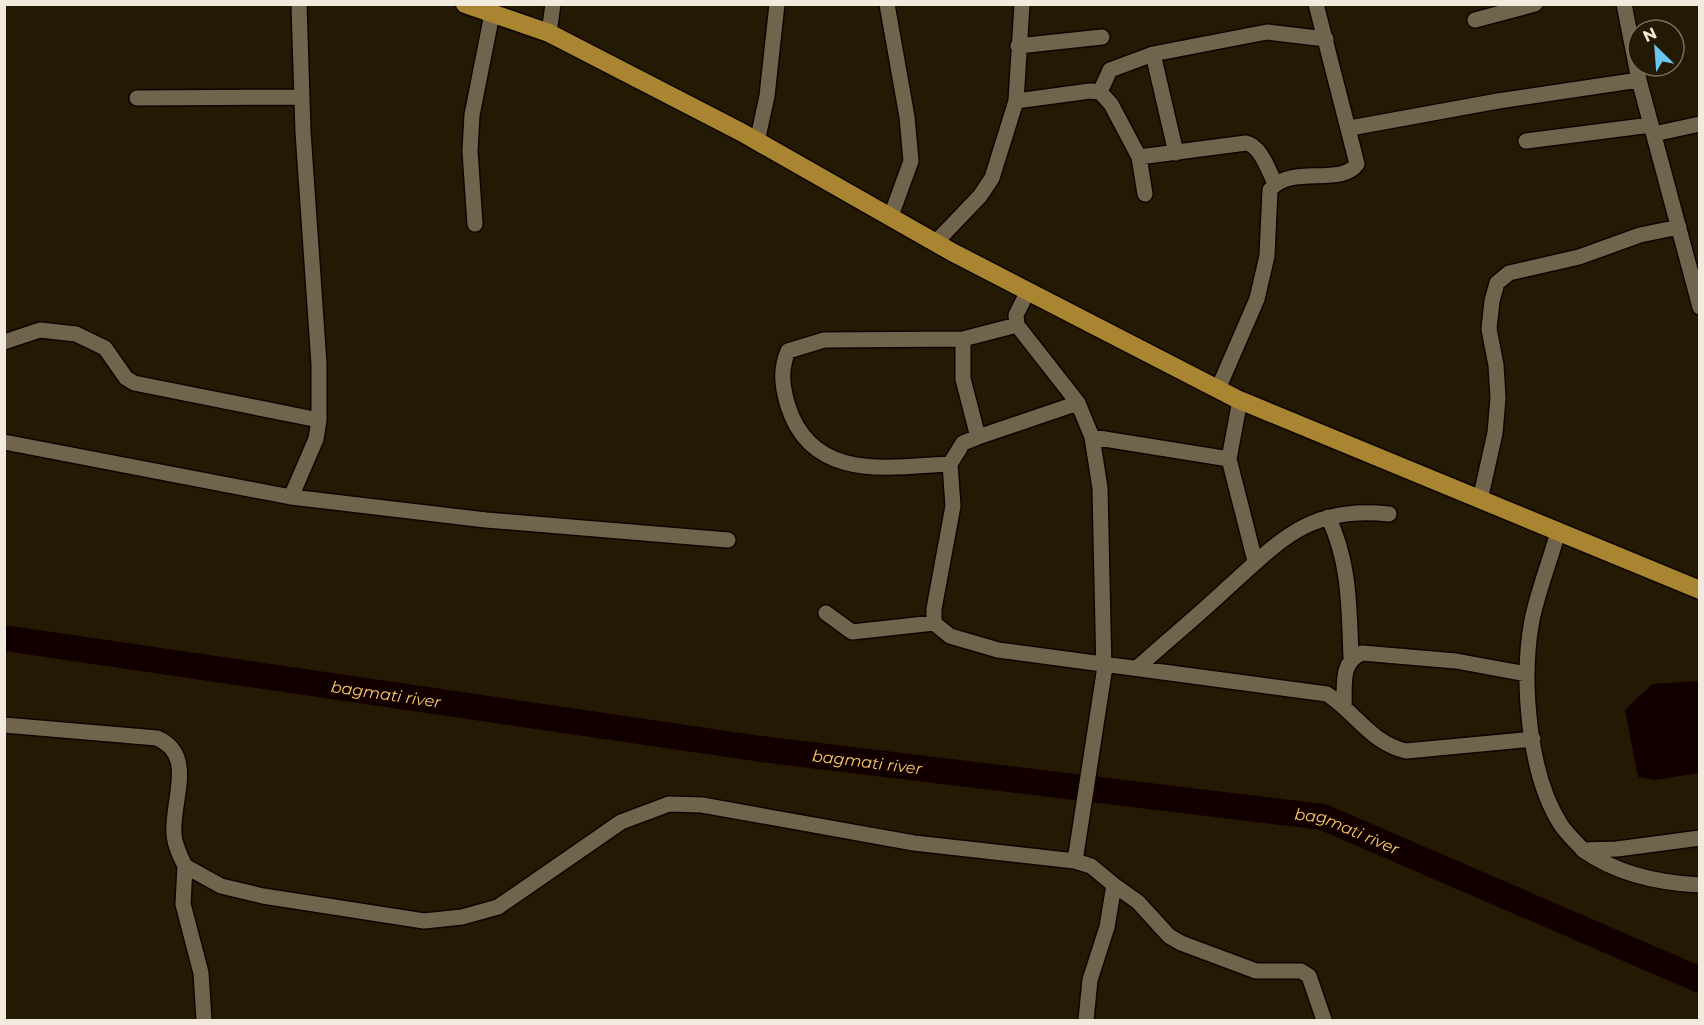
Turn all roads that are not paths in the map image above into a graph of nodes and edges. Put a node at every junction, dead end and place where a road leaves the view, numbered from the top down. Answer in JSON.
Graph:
{"nodes":[{"id":1,"x":299,"y":4,"type":"edge"},
{"id":2,"x":465,"y":4,"type":"edge"},
{"id":3,"x":553,"y":4,"type":"edge"},
{"id":4,"x":777,"y":4,"type":"edge"},
{"id":5,"x":887,"y":4,"type":"edge"},
{"id":6,"x":1022,"y":4,"type":"edge"},
{"id":7,"x":1316,"y":4,"type":"edge"},
{"id":8,"x":1535,"y":4,"type":"edge"},
{"id":9,"x":1624,"y":4,"type":"edge"},
{"id":10,"x":492,"y":14,"type":"junction"},
{"id":11,"x":1475,"y":21,"type":"dead end"},
{"id":12,"x":549,"y":33,"type":"junction"},
{"id":13,"x":1102,"y":36,"type":"dead end"},
{"id":14,"x":1326,"y":39,"type":"junction"},
{"id":15,"x":1018,"y":46,"type":"junction"},
{"id":16,"x":1153,"y":54,"type":"junction"},
{"id":17,"x":1639,"y":80,"type":"junction"},
{"id":18,"x":1100,"y":92,"type":"junction"},
{"id":19,"x":302,"y":96,"type":"junction"},
{"id":20,"x":137,"y":98,"type":"dead end"},
{"id":21,"x":1016,"y":101,"type":"junction"},
{"id":22,"x":1700,"y":124,"type":"edge"},
{"id":23,"x":1350,"y":128,"type":"junction"},
{"id":24,"x":1653,"y":130,"type":"junction"},
{"id":25,"x":1527,"y":141,"type":"dead end"},
{"id":26,"x":757,"y":142,"type":"junction"},
{"id":27,"x":1176,"y":153,"type":"junction"},
{"id":28,"x":1139,"y":158,"type":"junction"},
{"id":29,"x":1275,"y":183,"type":"junction"},
{"id":30,"x":1145,"y":194,"type":"dead end"},
{"id":31,"x":891,"y":216,"type":"junction"},
{"id":32,"x":475,"y":224,"type":"dead end"},
{"id":33,"x":1679,"y":227,"type":"junction"},
{"id":34,"x":936,"y":242,"type":"junction"},
{"id":35,"x":1028,"y":291,"type":"junction"},
{"id":36,"x":1700,"y":307,"type":"edge"},
{"id":37,"x":1017,"y":325,"type":"junction"},
{"id":38,"x":963,"y":339,"type":"junction"},
{"id":39,"x":4,"y":342,"type":"edge"},
{"id":40,"x":1218,"y":389,"type":"junction"},
{"id":41,"x":1240,"y":400,"type":"junction"},
{"id":42,"x":1078,"y":403,"type":"junction"},
{"id":43,"x":319,"y":420,"type":"junction"},
{"id":44,"x":978,"y":437,"type":"junction"},
{"id":45,"x":1092,"y":437,"type":"junction"},
{"id":46,"x":4,"y":442,"type":"edge"},
{"id":47,"x":1229,"y":459,"type":"junction"},
{"id":48,"x":950,"y":464,"type":"junction"},
{"id":49,"x":291,"y":497,"type":"junction"},
{"id":50,"x":1480,"y":500,"type":"junction"},
{"id":51,"x":1389,"y":514,"type":"dead end"},
{"id":52,"x":1328,"y":517,"type":"junction"},
{"id":53,"x":1558,"y":532,"type":"junction"},
{"id":54,"x":728,"y":540,"type":"dead end"},
{"id":55,"x":1255,"y":561,"type":"junction"},
{"id":56,"x":1700,"y":590,"type":"edge"},
{"id":57,"x":826,"y":613,"type":"dead end"},
{"id":58,"x":934,"y":623,"type":"junction"},
{"id":59,"x":1351,"y":657,"type":"junction"},
{"id":60,"x":1104,"y":668,"type":"junction"},
{"id":61,"x":1137,"y":668,"type":"junction"},
{"id":62,"x":1526,"y":674,"type":"junction"},
{"id":63,"x":1344,"y":706,"type":"junction"},
{"id":64,"x":4,"y":725,"type":"edge"},
{"id":65,"x":1533,"y":739,"type":"junction"},
{"id":66,"x":1700,"y":838,"type":"edge"},
{"id":67,"x":1582,"y":850,"type":"junction"},
{"id":68,"x":1075,"y":861,"type":"junction"},
{"id":69,"x":185,"y":866,"type":"junction"},
{"id":70,"x":1114,"y":885,"type":"junction"},
{"id":71,"x":1700,"y":885,"type":"edge"},
{"id":72,"x":204,"y":1020,"type":"edge"},
{"id":73,"x":1086,"y":1020,"type":"edge"},
{"id":74,"x":1323,"y":1020,"type":"edge"}],
"edges":[{"from":1,"to":19,"type":"street"},
{"from":2,"to":10,"type":"main road"},
{"from":3,"to":12,"type":"street"},
{"from":4,"to":26,"type":"street"},
{"from":5,"to":31,"type":"street"},
{"from":6,"to":15,"type":"street"},
{"from":7,"to":14,"type":"street"},
{"from":8,"to":11,"type":"street"},
{"from":9,"to":17,"type":"street"},
{"from":10,"to":12,"type":"main road"},
{"from":10,"to":32,"type":"street"},
{"from":12,"to":26,"type":"main road"},
{"from":13,"to":15,"type":"street"},
{"from":14,"to":16,"type":"street"},
{"from":14,"to":23,"type":"street"},
{"from":15,"to":21,"type":"street"},
{"from":16,"to":18,"type":"street"},
{"from":16,"to":27,"type":"street"},
{"from":17,"to":23,"type":"street"},
{"from":17,"to":24,"type":"street"},
{"from":18,"to":21,"type":"street"},
{"from":18,"to":28,"type":"street"},
{"from":19,"to":20,"type":"street"},
{"from":19,"to":43,"type":"street"},
{"from":21,"to":34,"type":"street"},
{"from":22,"to":24,"type":"street"},
{"from":23,"to":29,"type":"street"},
{"from":24,"to":25,"type":"street"},
{"from":24,"to":33,"type":"street"},
{"from":26,"to":31,"type":"main road"},
{"from":27,"to":28,"type":"street"},
{"from":27,"to":29,"type":"street"},
{"from":28,"to":30,"type":"street"},
{"from":29,"to":40,"type":"street"},
{"from":31,"to":34,"type":"main road"},
{"from":33,"to":36,"type":"street"},
{"from":33,"to":50,"type":"street"},
{"from":34,"to":35,"type":"main road"},
{"from":35,"to":37,"type":"street"},
{"from":35,"to":40,"type":"main road"},
{"from":37,"to":38,"type":"street"},
{"from":37,"to":42,"type":"street"},
{"from":38,"to":44,"type":"street"},
{"from":38,"to":48,"type":"street"},
{"from":39,"to":43,"type":"street"},
{"from":40,"to":41,"type":"main road"},
{"from":41,"to":47,"type":"street"},
{"from":41,"to":50,"type":"main road"},
{"from":42,"to":44,"type":"street"},
{"from":42,"to":45,"type":"street"},
{"from":43,"to":49,"type":"street"},
{"from":44,"to":48,"type":"street"},
{"from":45,"to":47,"type":"street"},
{"from":45,"to":60,"type":"street"},
{"from":46,"to":49,"type":"street"},
{"from":47,"to":55,"type":"street"},
{"from":48,"to":58,"type":"street"},
{"from":49,"to":54,"type":"street"},
{"from":50,"to":53,"type":"main road"},
{"from":51,"to":52,"type":"street"},
{"from":52,"to":55,"type":"street"},
{"from":52,"to":59,"type":"street"},
{"from":53,"to":56,"type":"main road"},
{"from":53,"to":62,"type":"street"},
{"from":55,"to":61,"type":"street"},
{"from":57,"to":58,"type":"street"},
{"from":58,"to":60,"type":"street"},
{"from":59,"to":62,"type":"street"},
{"from":59,"to":63,"type":"street"},
{"from":60,"to":61,"type":"street"},
{"from":60,"to":68,"type":"street"},
{"from":61,"to":63,"type":"street"},
{"from":62,"to":65,"type":"street"},
{"from":63,"to":65,"type":"street"},
{"from":64,"to":69,"type":"street"},
{"from":65,"to":67,"type":"street"},
{"from":66,"to":67,"type":"street"},
{"from":67,"to":71,"type":"street"},
{"from":68,"to":69,"type":"street"},
{"from":68,"to":70,"type":"street"},
{"from":69,"to":72,"type":"street"},
{"from":70,"to":73,"type":"street"},
{"from":70,"to":74,"type":"street"}]}
